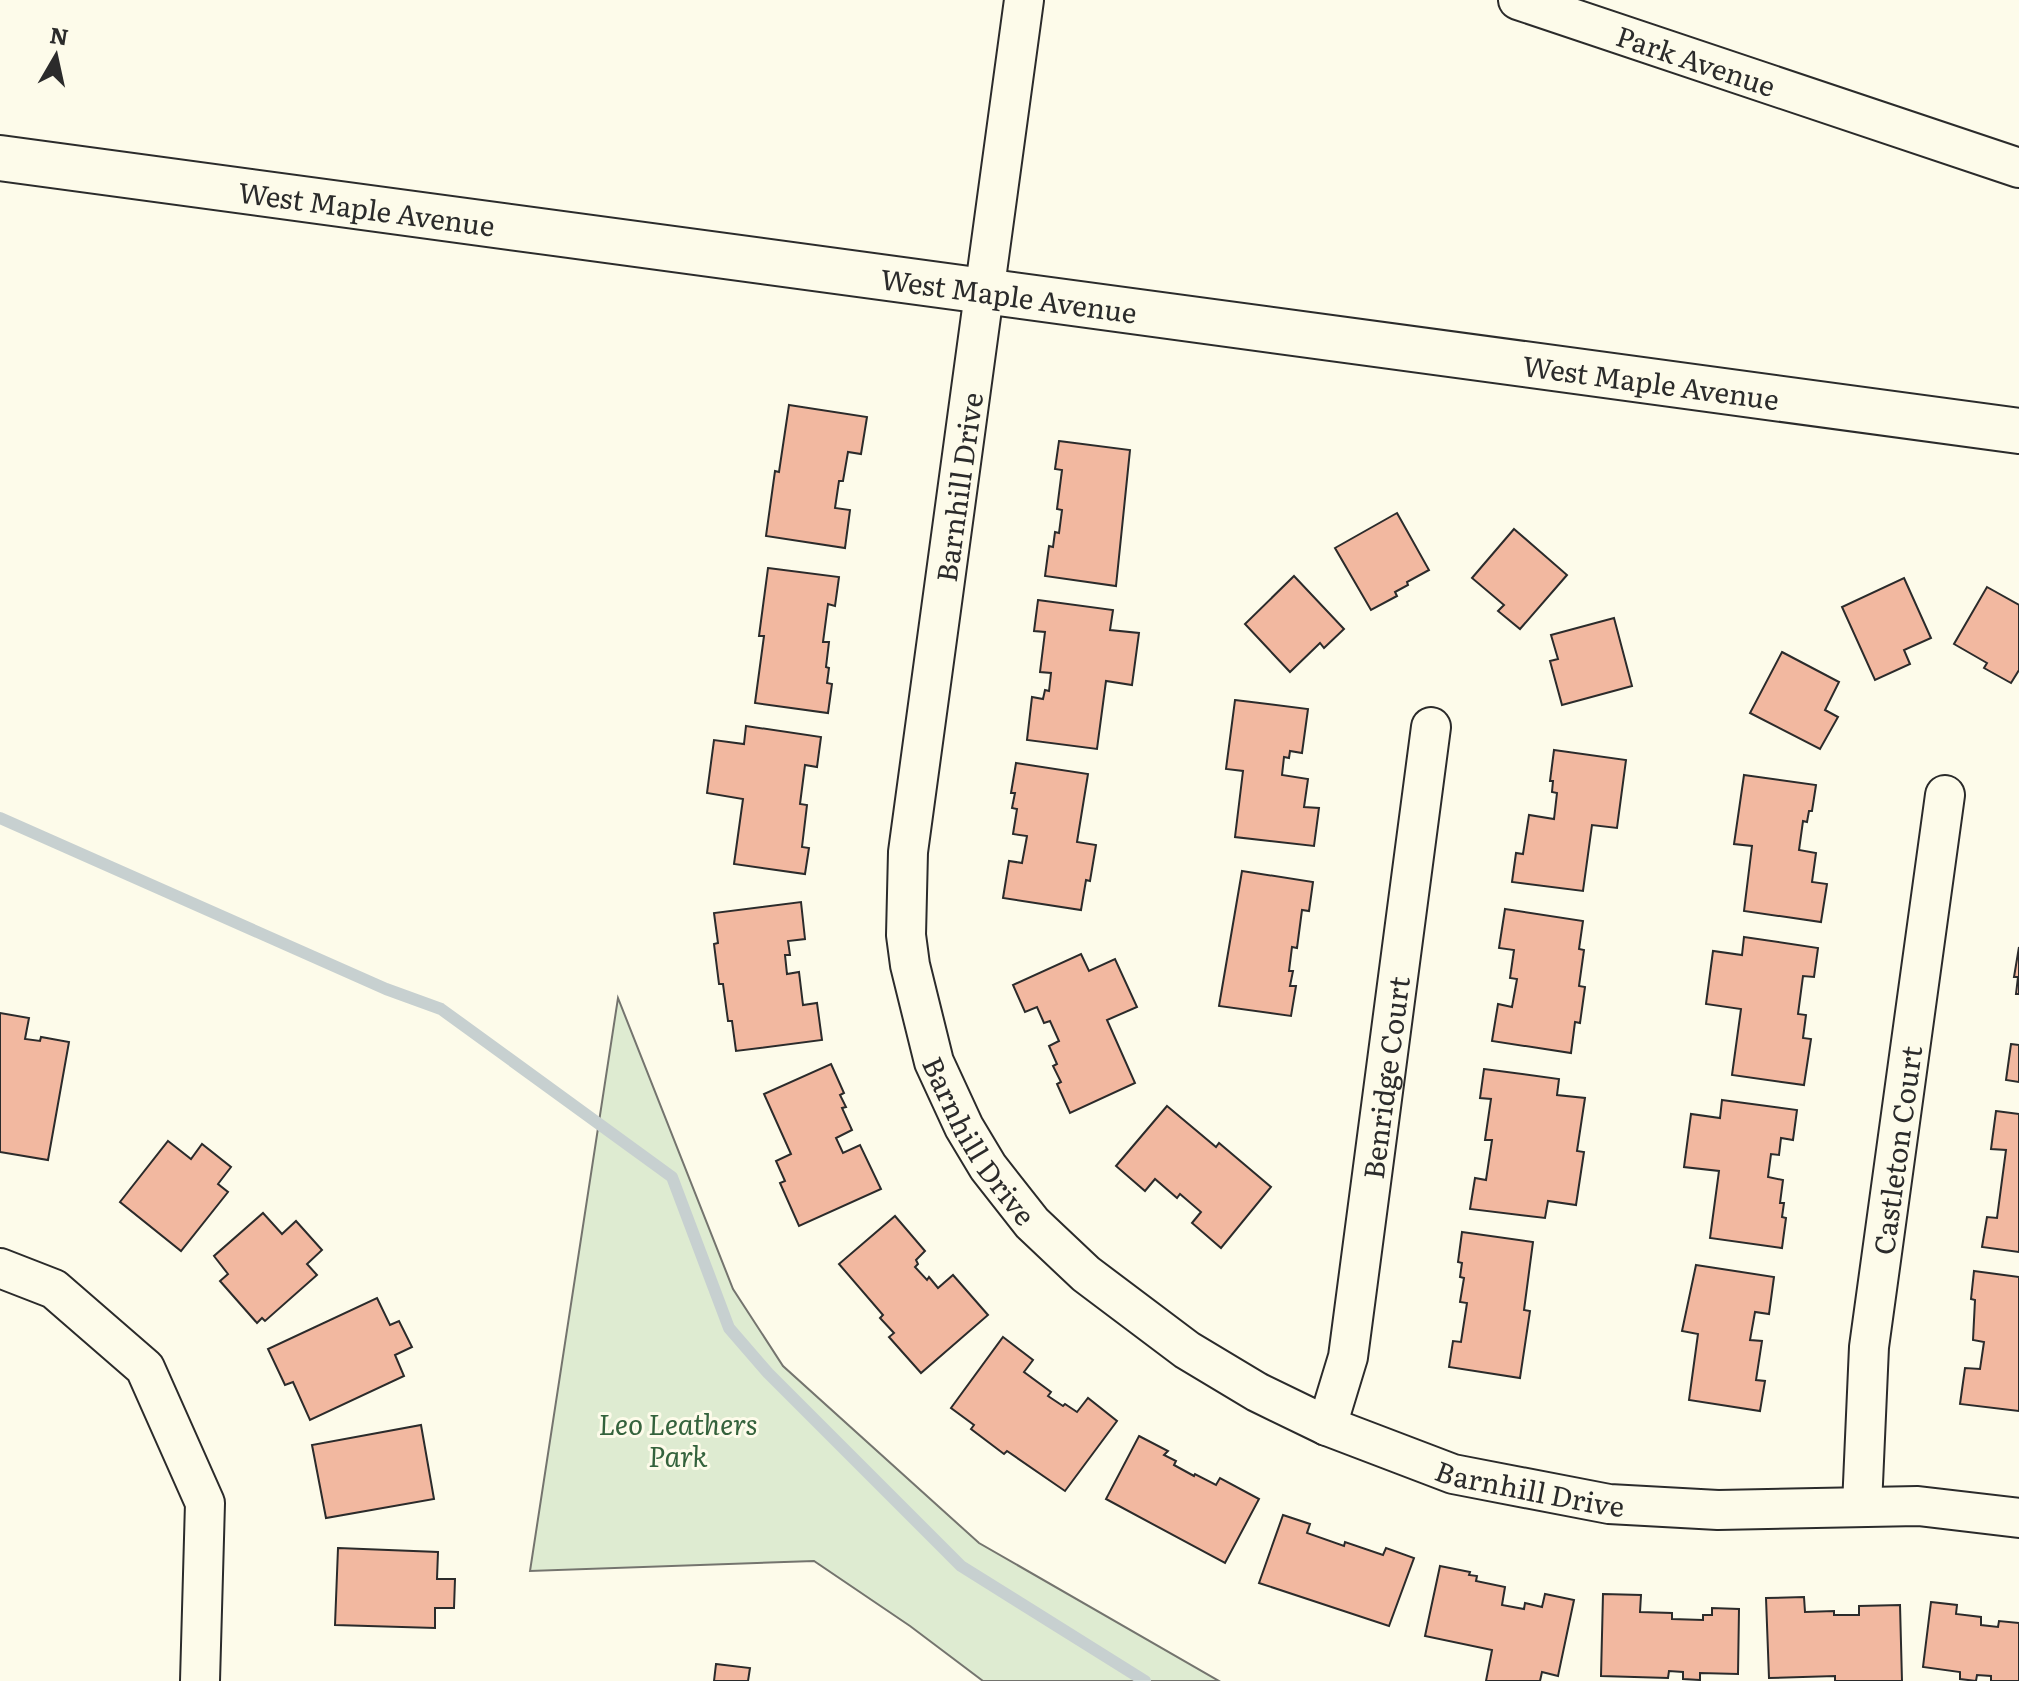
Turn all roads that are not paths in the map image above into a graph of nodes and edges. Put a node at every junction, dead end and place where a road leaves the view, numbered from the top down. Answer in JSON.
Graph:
{"nodes":[{"id":1,"x":1024,"y":0,"type":"edge"},
{"id":2,"x":1518,"y":0,"type":"edge"},
{"id":3,"x":0,"y":158,"type":"edge"},
{"id":4,"x":2019,"y":168,"type":"edge"},
{"id":5,"x":986,"y":289,"type":"junction"},
{"id":6,"x":2019,"y":431,"type":"edge"},
{"id":7,"x":1431,"y":727,"type":"dead end"},
{"id":8,"x":1945,"y":795,"type":"dead end"},
{"id":9,"x":0,"y":1268,"type":"edge"},
{"id":10,"x":1327,"y":1426,"type":"junction"},
{"id":11,"x":1862,"y":1506,"type":"junction"},
{"id":12,"x":2019,"y":1518,"type":"edge"},
{"id":13,"x":200,"y":1681,"type":"edge"}],
"edges":[{"from":1,"to":5,"type":"street","name":"Barnhill Drive"},
{"from":2,"to":4,"type":"street","name":"Park Avenue"},
{"from":3,"to":5,"type":"main road","name":"West Maple Avenue"},
{"from":5,"to":6,"type":"main road","name":"West Maple Avenue"},
{"from":5,"to":10,"type":"street","name":"Barnhill Drive"},
{"from":7,"to":10,"type":"street","name":"Benridge Court"},
{"from":8,"to":11,"type":"street","name":"Castleton Court"},
{"from":9,"to":13,"type":"street"},
{"from":10,"to":11,"type":"street","name":"Barnhill Drive"},
{"from":11,"to":12,"type":"street","name":"Barnhill Drive"}]}
